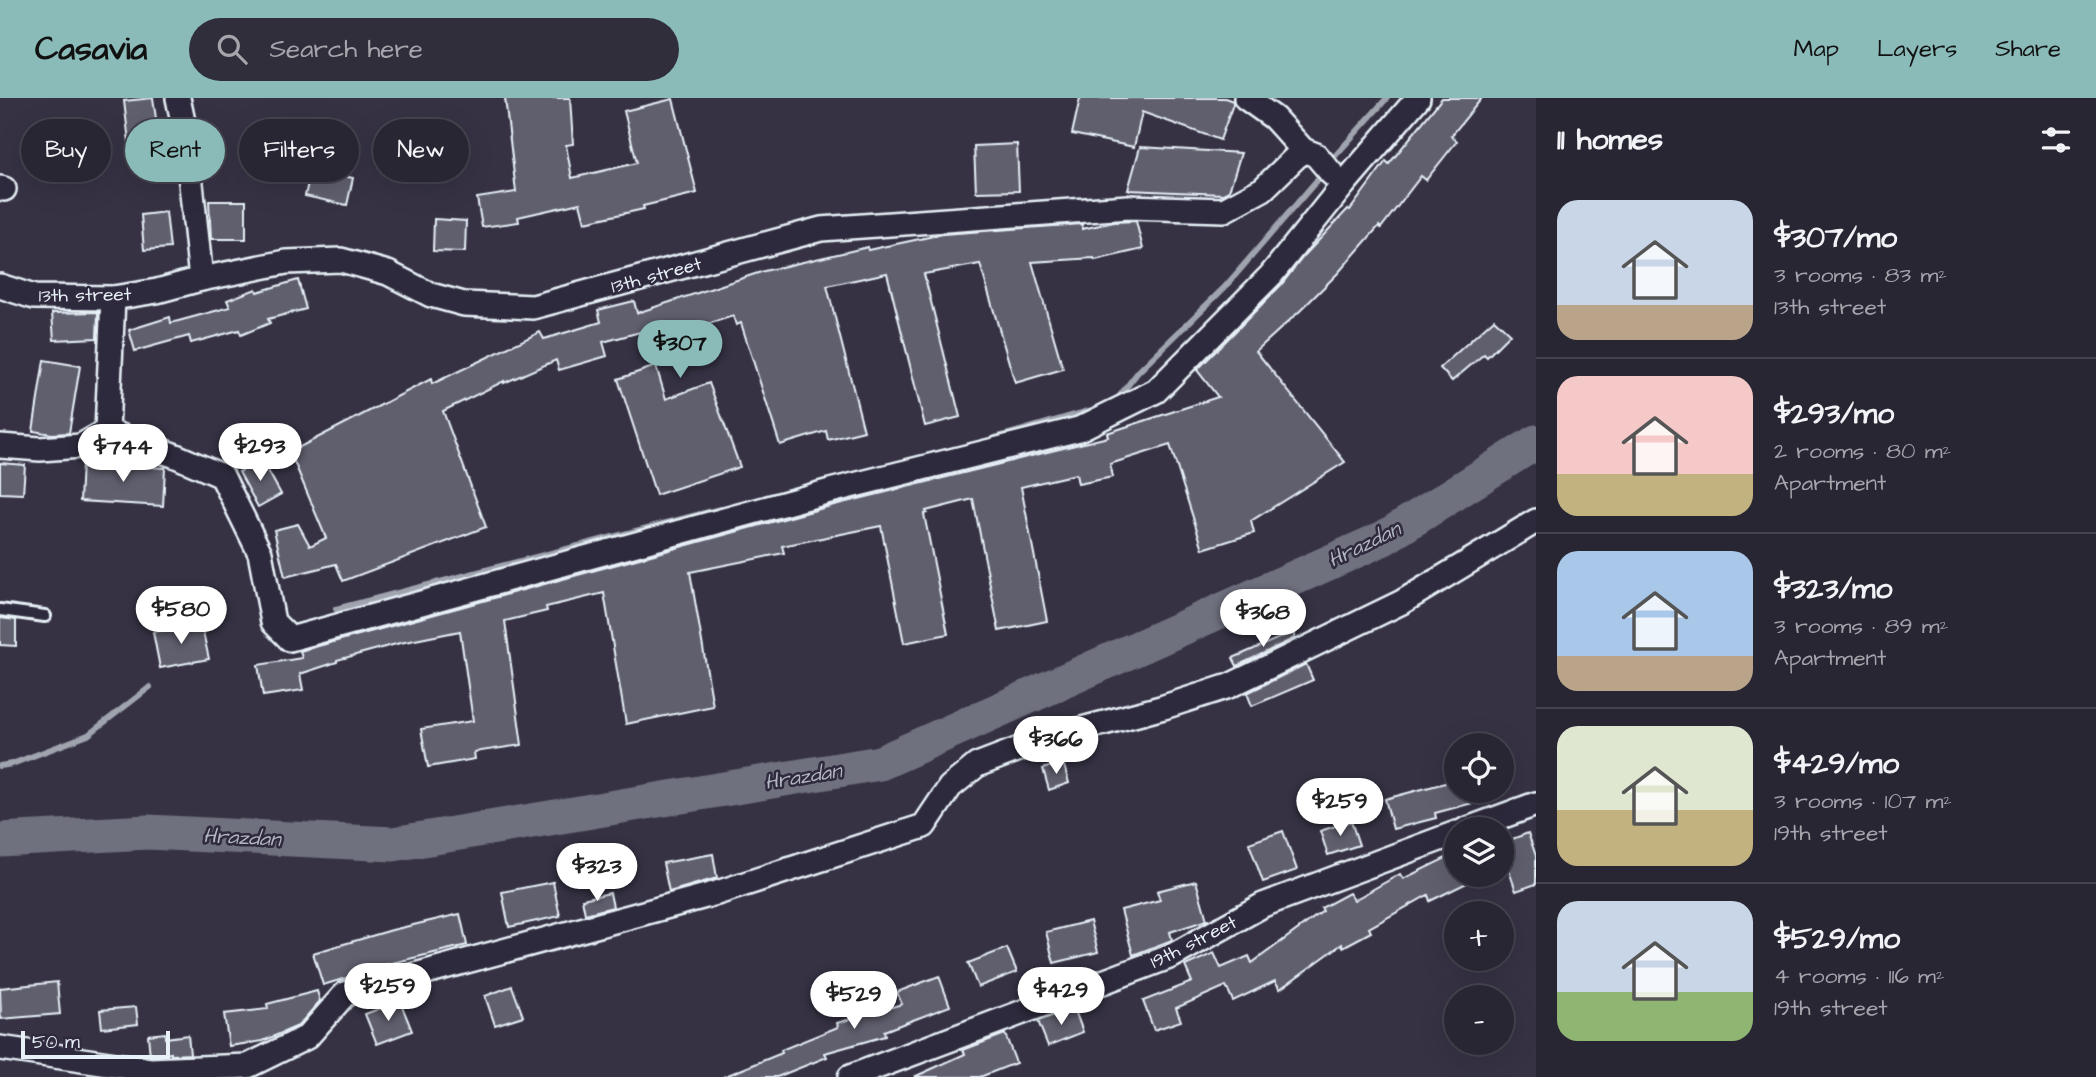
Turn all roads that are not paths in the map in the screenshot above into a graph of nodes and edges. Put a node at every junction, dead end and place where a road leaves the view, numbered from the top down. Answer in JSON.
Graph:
{"nodes":[{"id":1,"x":178,"y":98,"type":"edge"},
{"id":2,"x":1245,"y":98,"type":"edge"},
{"id":3,"x":1418,"y":98,"type":"edge"},
{"id":4,"x":1303,"y":150,"type":"junction"},
{"id":5,"x":1344,"y":184,"type":"junction"},
{"id":6,"x":201,"y":279,"type":"junction"},
{"id":7,"x":0,"y":286,"type":"edge"},
{"id":8,"x":113,"y":298,"type":"junction"},
{"id":9,"x":107,"y":431,"type":"junction"},
{"id":10,"x":0,"y":446,"type":"edge"},
{"id":11,"x":1536,"y":521,"type":"edge"},
{"id":12,"x":0,"y":610,"type":"edge"},
{"id":13,"x":45,"y":616,"type":"dead end"},
{"id":14,"x":1536,"y":804,"type":"edge"},
{"id":15,"x":1500,"y":817,"type":"edge"},
{"id":16,"x":1444,"y":837,"type":"edge"},
{"id":17,"x":0,"y":1048,"type":"edge"},
{"id":18,"x":46,"y":1067,"type":"edge"},
{"id":19,"x":850,"y":1077,"type":"edge"}],
"edges":[{"from":1,"to":6,"type":"street"},
{"from":2,"to":4,"type":"street"},
{"from":3,"to":5,"type":"street"},
{"from":4,"to":5,"type":"street"},
{"from":4,"to":6,"type":"street","name":"13th street"},
{"from":5,"to":9,"type":"street"},
{"from":6,"to":8,"type":"street","name":"13th street"},
{"from":7,"to":8,"type":"street","name":"13th street"},
{"from":8,"to":9,"type":"street"},
{"from":9,"to":10,"type":"street"},
{"from":11,"to":18,"type":"street"},
{"from":12,"to":13,"type":"lane"},
{"from":14,"to":15,"type":"street"},
{"from":16,"to":19,"type":"street","name":"19th street"},
{"from":17,"to":18,"type":"street"}]}
